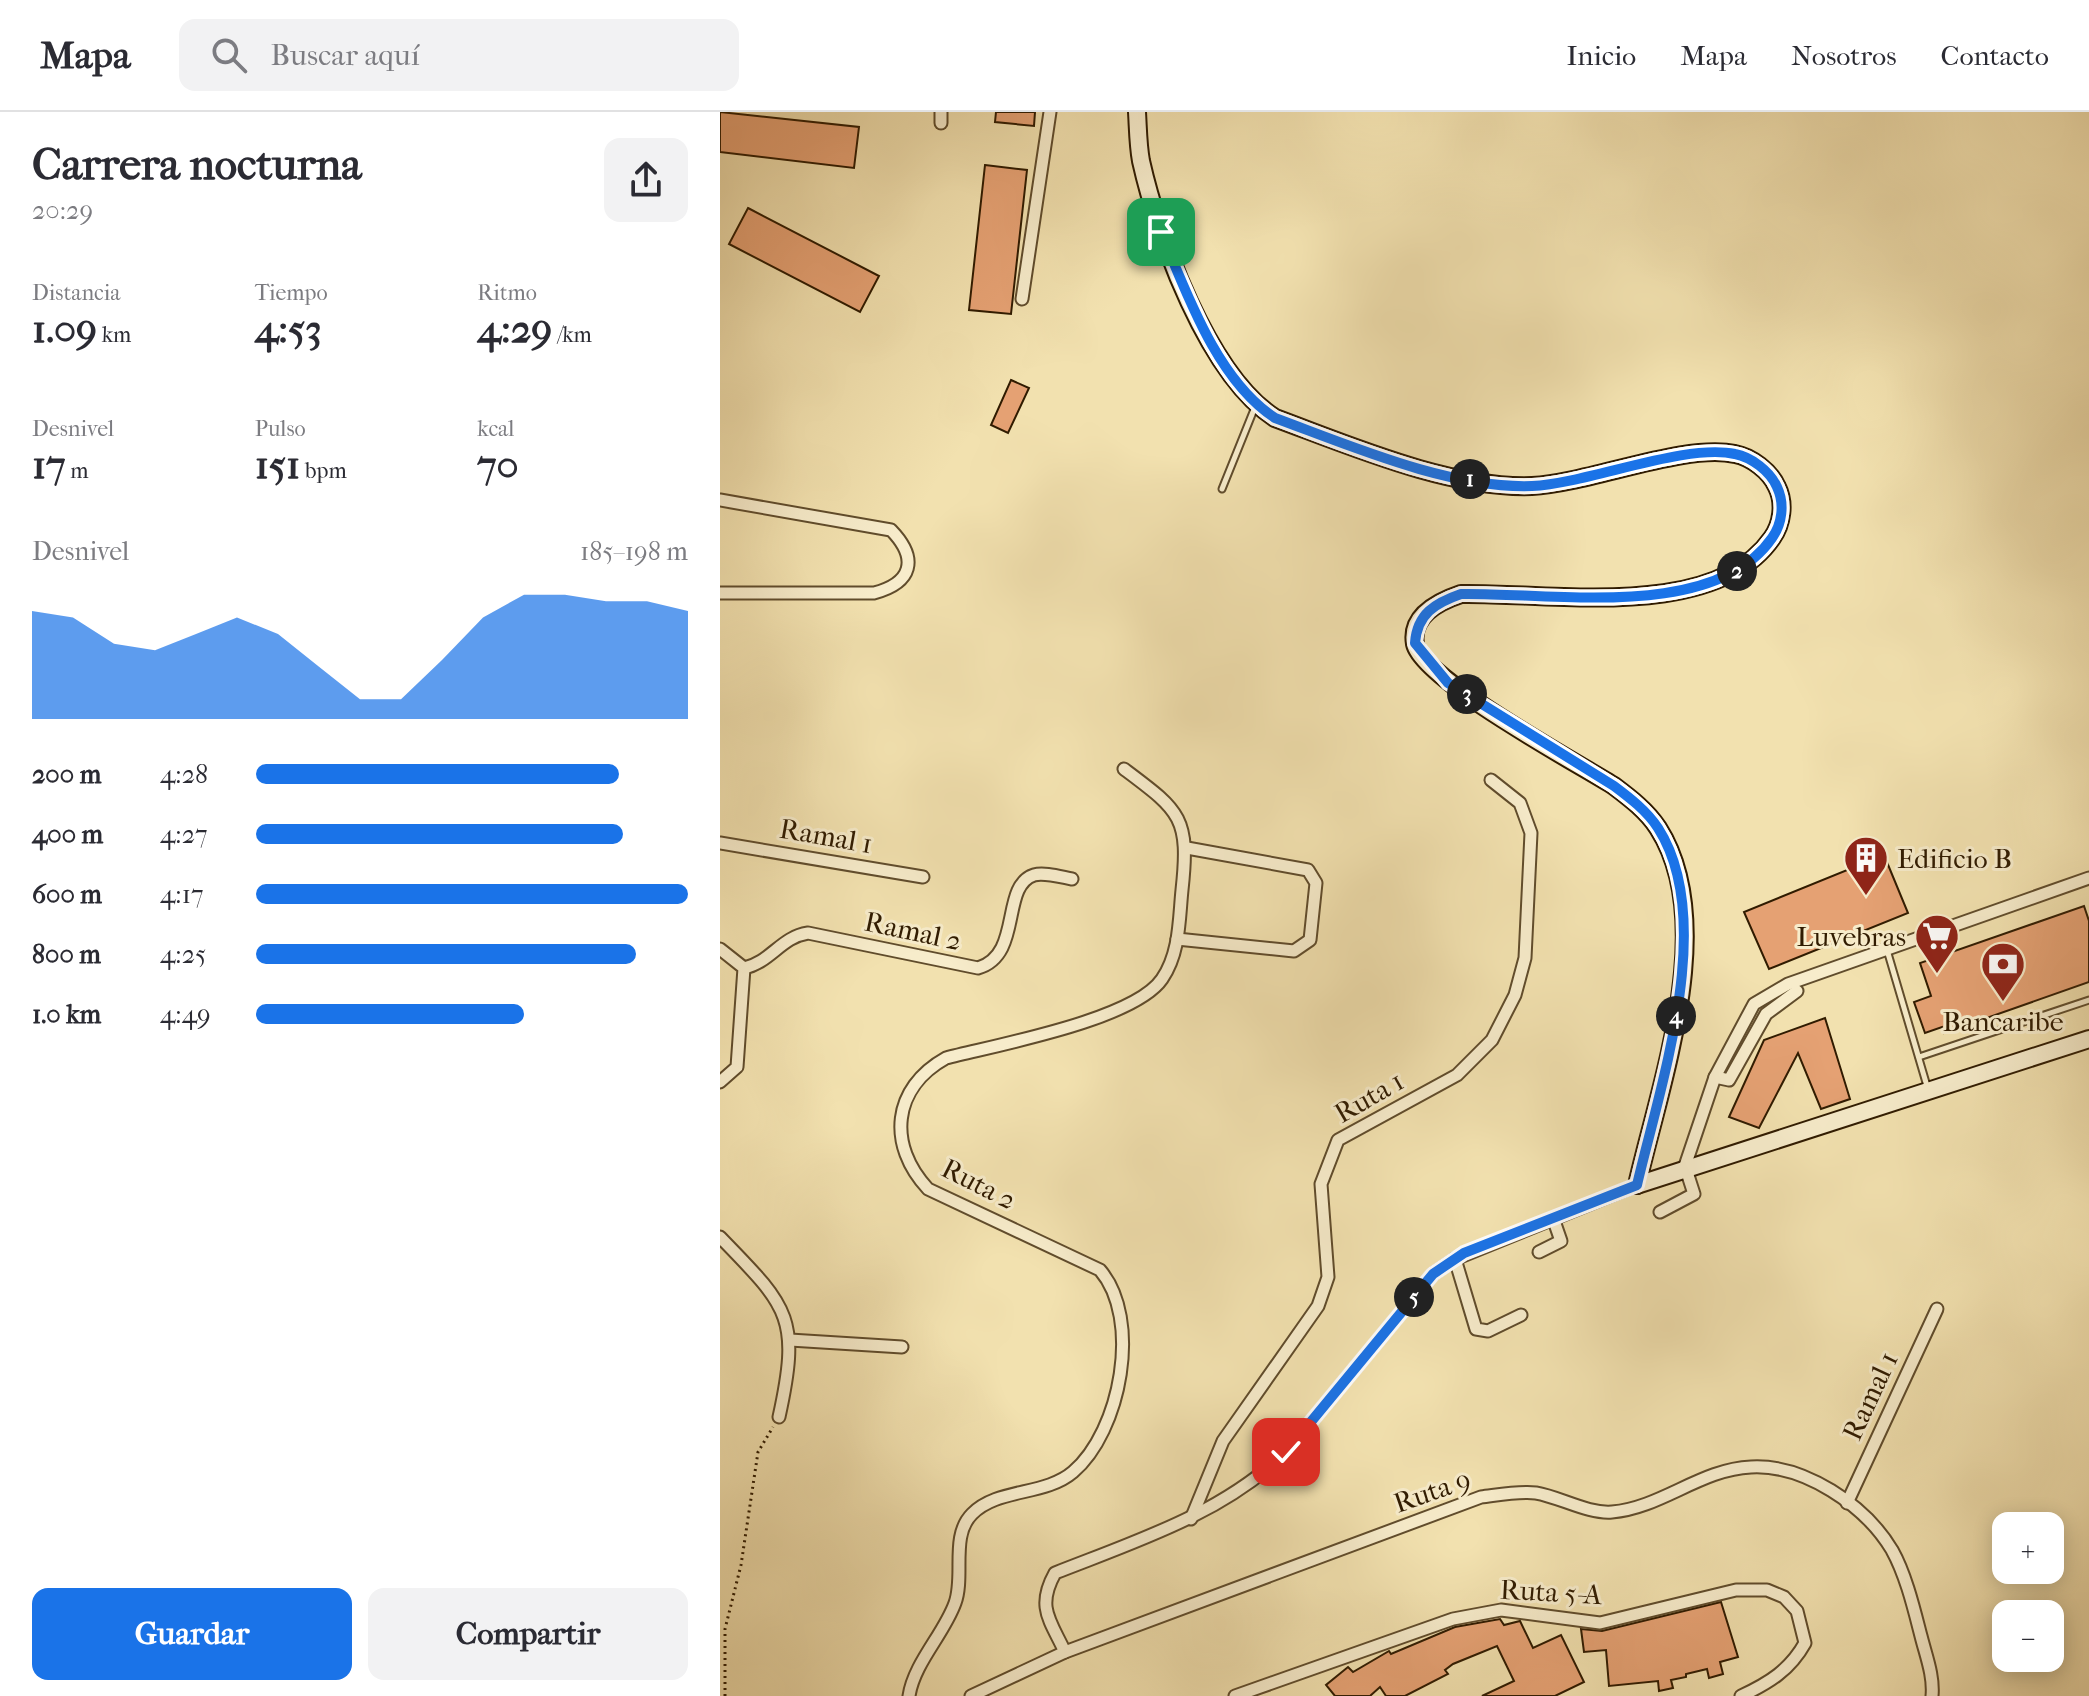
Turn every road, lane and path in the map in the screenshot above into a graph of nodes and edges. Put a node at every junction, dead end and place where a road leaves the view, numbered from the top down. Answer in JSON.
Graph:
{"nodes":[{"id":1,"x":1050,"y":112,"type":"edge"},
{"id":2,"x":1137,"y":112,"type":"edge"},
{"id":3,"x":1022,"y":299,"type":"dead end"},
{"id":4,"x":1256,"y":406,"type":"junction"},
{"id":5,"x":1222,"y":489,"type":"dead end"},
{"id":6,"x":720,"y":500,"type":"edge"},
{"id":7,"x":720,"y":593,"type":"edge"},
{"id":8,"x":1124,"y":769,"type":"dead end"},
{"id":9,"x":1491,"y":780,"type":"dead end"},
{"id":10,"x":720,"y":843,"type":"edge"},
{"id":11,"x":1187,"y":848,"type":"junction"},
{"id":12,"x":923,"y":877,"type":"dead end"},
{"id":13,"x":2089,"y":878,"type":"edge"},
{"id":14,"x":1072,"y":879,"type":"dead end"},
{"id":15,"x":1177,"y":939,"type":"junction"},
{"id":16,"x":720,"y":949,"type":"edge"},
{"id":17,"x":1887,"y":949,"type":"junction"},
{"id":18,"x":744,"y":968,"type":"junction"},
{"id":19,"x":1797,"y":991,"type":"dead end"},
{"id":20,"x":2089,"y":1000,"type":"edge"},
{"id":21,"x":2089,"y":1039,"type":"edge"},
{"id":22,"x":1919,"y":1057,"type":"junction"},
{"id":23,"x":1715,"y":1077,"type":"junction"},
{"id":24,"x":720,"y":1082,"type":"edge"},
{"id":25,"x":1928,"y":1090,"type":"junction"},
{"id":26,"x":1685,"y":1166,"type":"junction"},
{"id":27,"x":1637,"y":1185,"type":"junction"},
{"id":28,"x":1660,"y":1212,"type":"dead end"},
{"id":29,"x":1553,"y":1218,"type":"junction"},
{"id":30,"x":720,"y":1237,"type":"edge"},
{"id":31,"x":1539,"y":1252,"type":"dead end"},
{"id":32,"x":1455,"y":1259,"type":"junction"},
{"id":33,"x":1937,"y":1309,"type":"dead end"},
{"id":34,"x":1521,"y":1315,"type":"dead end"},
{"id":35,"x":790,"y":1340,"type":"junction"},
{"id":36,"x":902,"y":1347,"type":"dead end"},
{"id":37,"x":779,"y":1417,"type":"joint"},
{"id":38,"x":1847,"y":1503,"type":"junction"},
{"id":39,"x":1191,"y":1519,"type":"junction"},
{"id":40,"x":1065,"y":1652,"type":"junction"},
{"id":41,"x":725,"y":1696,"type":"edge"},
{"id":42,"x":909,"y":1696,"type":"edge"},
{"id":43,"x":971,"y":1696,"type":"edge"},
{"id":44,"x":1235,"y":1696,"type":"edge"},
{"id":45,"x":1741,"y":1696,"type":"edge"},
{"id":46,"x":1932,"y":1696,"type":"edge"}],
"edges":[{"from":1,"to":3,"type":"street"},
{"from":2,"to":4,"type":"main road"},
{"from":4,"to":5,"type":"lane"},
{"from":4,"to":27,"type":"main road"},
{"from":6,"to":7,"type":"street"},
{"from":8,"to":11,"type":"street","name":"Ruta 2"},
{"from":9,"to":39,"type":"street","name":"Ruta 1"},
{"from":10,"to":12,"type":"street","name":"Ramal 1"},
{"from":11,"to":15,"type":"street","name":"Ruta 2"},
{"from":11,"to":15,"type":"street"},
{"from":13,"to":17,"type":"street"},
{"from":14,"to":18,"type":"street","name":"Ramal 2"},
{"from":15,"to":42,"type":"street","name":"Ruta 2"},
{"from":16,"to":18,"type":"street"},
{"from":17,"to":22,"type":"lane"},
{"from":17,"to":23,"type":"street"},
{"from":18,"to":24,"type":"street"},
{"from":19,"to":23,"type":"street"},
{"from":20,"to":22,"type":"lane"},
{"from":21,"to":25,"type":"main road"},
{"from":22,"to":25,"type":"lane"},
{"from":23,"to":26,"type":"street"},
{"from":25,"to":26,"type":"main road"},
{"from":26,"to":27,"type":"main road"},
{"from":26,"to":28,"type":"street"},
{"from":27,"to":29,"type":"street"},
{"from":29,"to":31,"type":"street"},
{"from":29,"to":32,"type":"street"},
{"from":30,"to":35,"type":"street"},
{"from":32,"to":34,"type":"street"},
{"from":32,"to":39,"type":"street"},
{"from":33,"to":38,"type":"street","name":"Ramal 1"},
{"from":35,"to":36,"type":"street"},
{"from":35,"to":37,"type":"street"},
{"from":37,"to":41,"type":"path"},
{"from":38,"to":40,"type":"street","name":"Ruta 9"},
{"from":38,"to":46,"type":"street","name":"Ruta 9"},
{"from":39,"to":40,"type":"street"},
{"from":40,"to":43,"type":"street","name":"Ruta 9"},
{"from":44,"to":45,"type":"street","name":"Ruta 5-A"}]}
